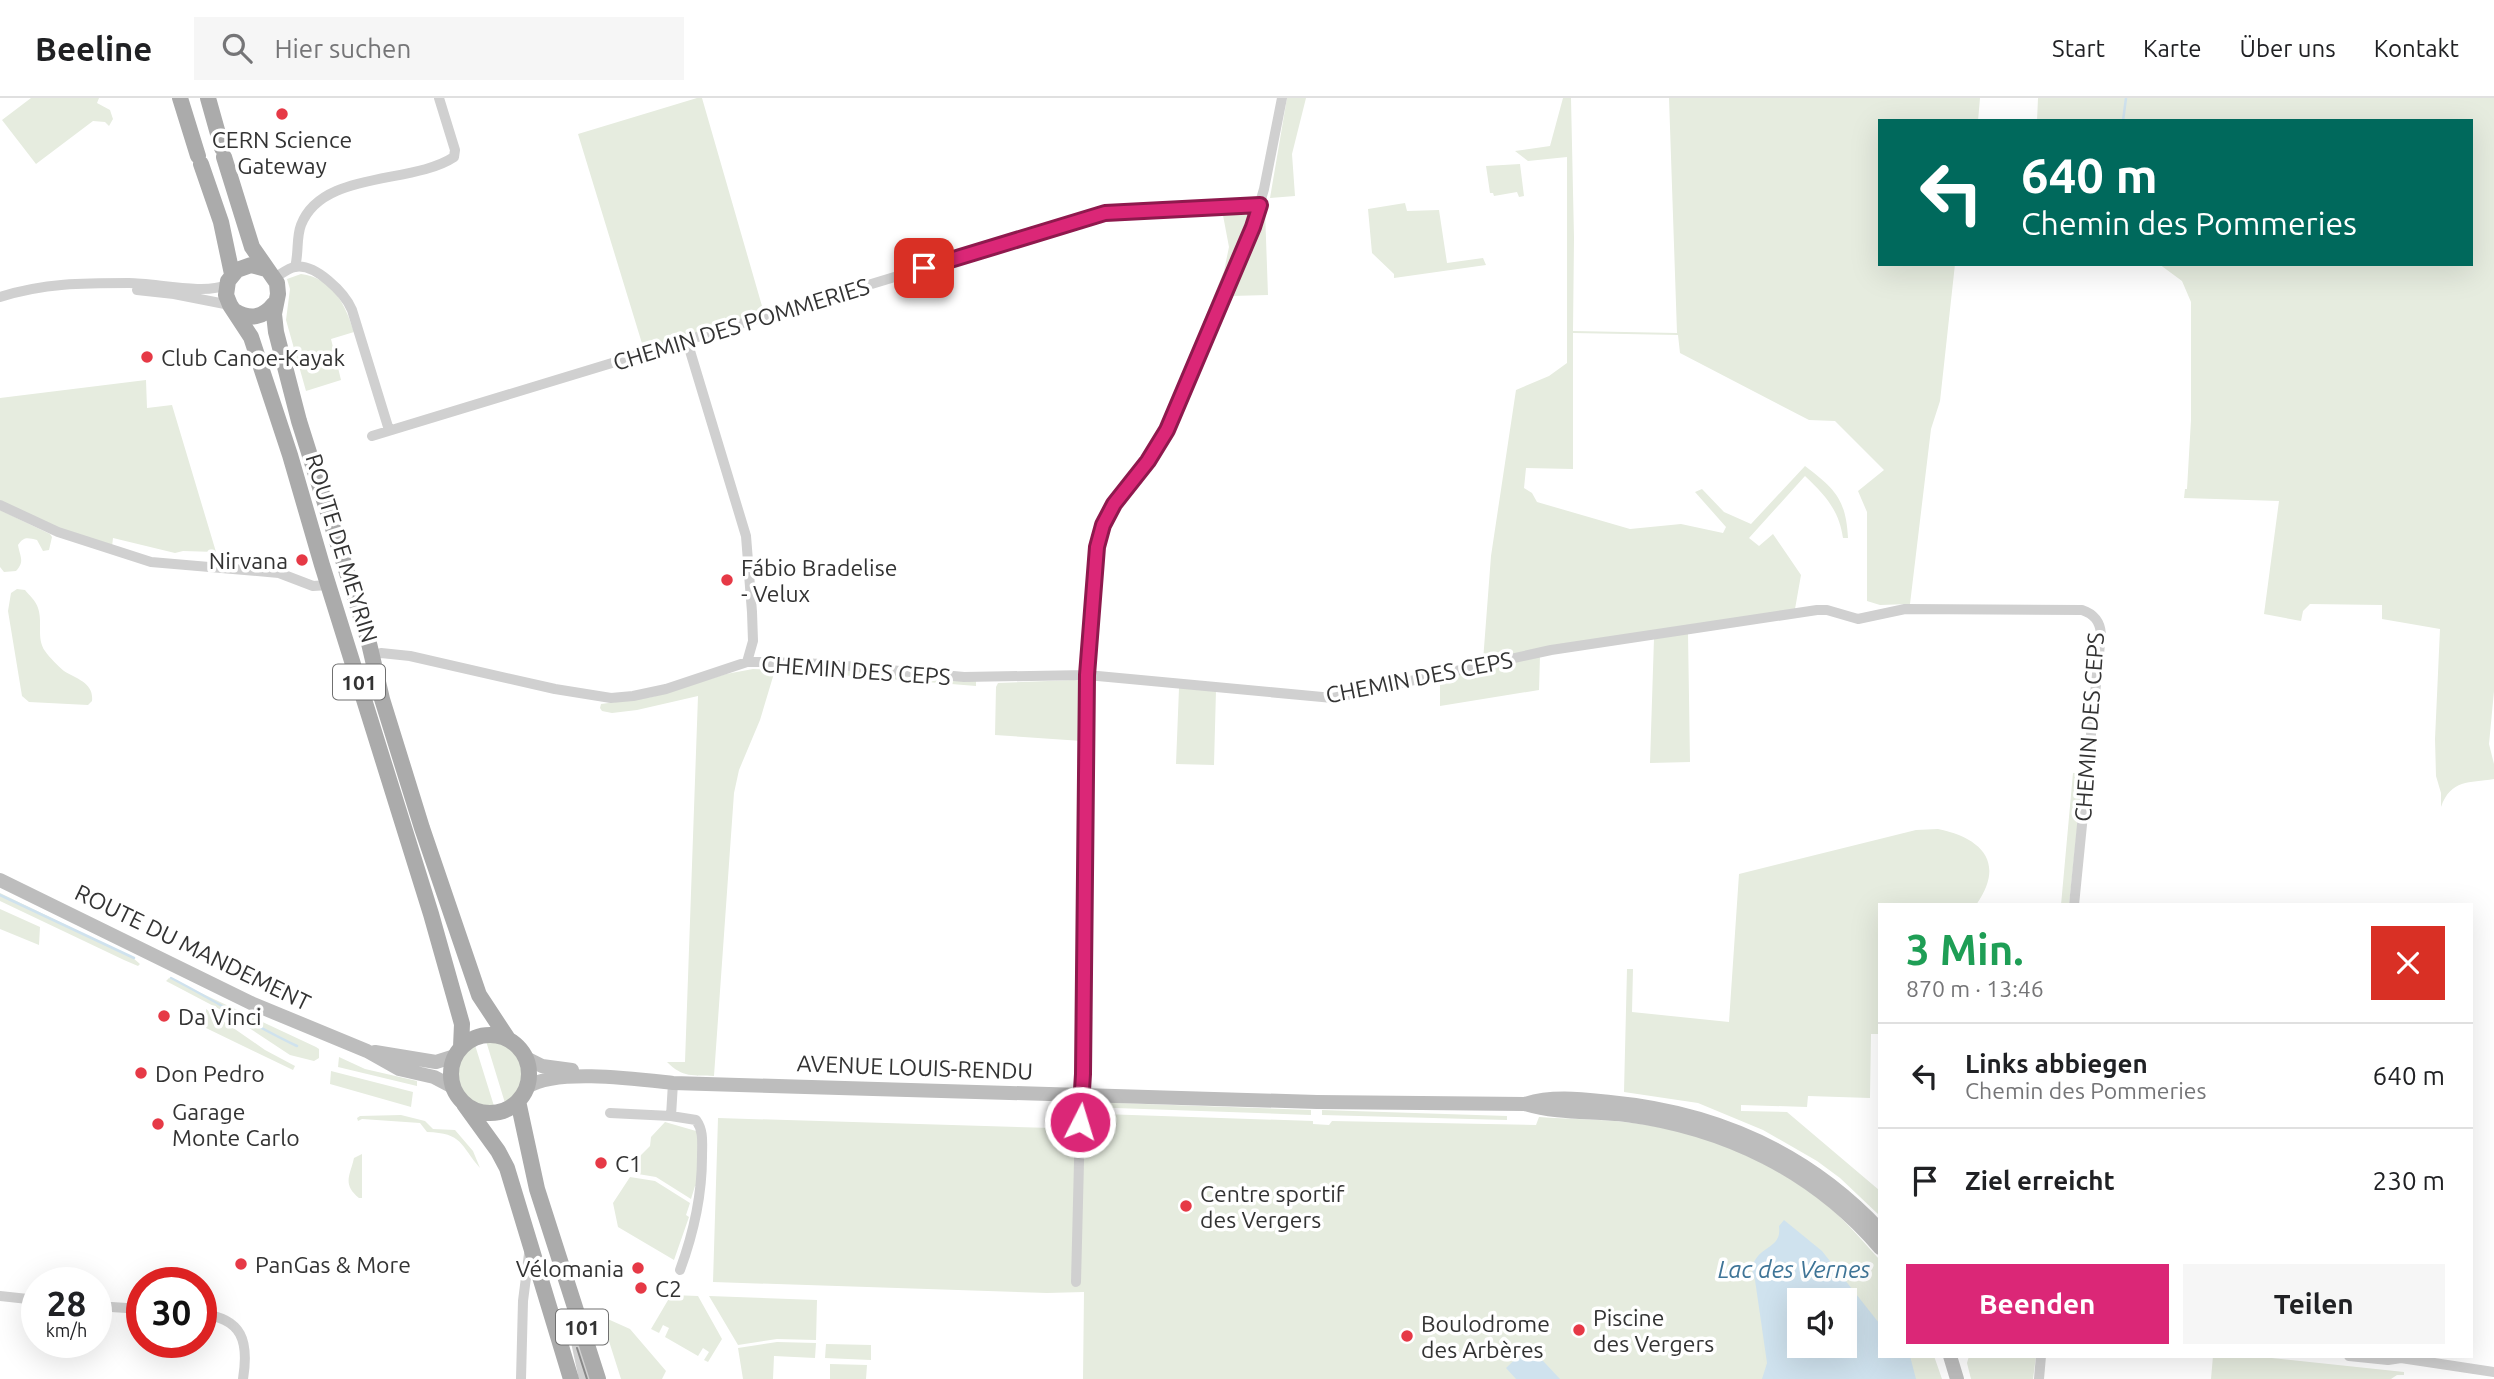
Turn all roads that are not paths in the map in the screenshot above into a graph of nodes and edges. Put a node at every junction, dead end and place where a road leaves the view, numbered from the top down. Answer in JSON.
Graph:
{"nodes":[{"id":1,"x":180,"y":98,"type":"edge"},
{"id":2,"x":208,"y":98,"type":"edge"},
{"id":3,"x":439,"y":98,"type":"edge"},
{"id":4,"x":1282,"y":98,"type":"edge"},
{"id":5,"x":1260,"y":205,"type":"junction"},
{"id":6,"x":295,"y":267,"type":"junction"},
{"id":7,"x":270,"y":274,"type":"junction"},
{"id":8,"x":229,"y":279,"type":"junction"},
{"id":9,"x":106,"y":285,"type":"junction"},
{"id":10,"x":1,"y":294,"type":"edge"},
{"id":11,"x":274,"y":304,"type":"junction"},
{"id":12,"x":231,"y":307,"type":"junction"},
{"id":13,"x":687,"y":341,"type":"junction"},
{"id":14,"x":389,"y":430,"type":"junction"},
{"id":15,"x":372,"y":436,"type":"dead end"},
{"id":16,"x":0,"y":505,"type":"edge"},
{"id":17,"x":329,"y":585,"type":"junction"},
{"id":18,"x":373,"y":655,"type":"junction"},
{"id":19,"x":747,"y":662,"type":"junction"},
{"id":20,"x":1087,"y":675,"type":"junction"},
{"id":21,"x":0,"y":880,"type":"edge"},
{"id":22,"x":2074,"y":903,"type":"edge"},
{"id":23,"x":509,"y":1039,"type":"junction"},
{"id":24,"x":367,"y":1051,"type":"junction"},
{"id":25,"x":458,"y":1051,"type":"junction"},
{"id":26,"x":526,"y":1058,"type":"junction"},
{"id":27,"x":597,"y":1077,"type":"junction"},
{"id":28,"x":673,"y":1083,"type":"junction"},
{"id":29,"x":453,"y":1087,"type":"junction"},
{"id":30,"x":527,"y":1087,"type":"junction"},
{"id":31,"x":1082,"y":1094,"type":"junction"},
{"id":32,"x":518,"y":1101,"type":"junction"},
{"id":33,"x":464,"y":1104,"type":"junction"},
{"id":34,"x":1525,"y":1104,"type":"junction"},
{"id":35,"x":610,"y":1113,"type":"dead end"},
{"id":36,"x":671,"y":1116,"type":"junction"},
{"id":37,"x":1878,"y":1228,"type":"edge"},
{"id":38,"x":528,"y":1237,"type":"junction"},
{"id":39,"x":1878,"y":1246,"type":"edge"},
{"id":40,"x":680,"y":1270,"type":"dead end"},
{"id":41,"x":564,"y":1276,"type":"junction"},
{"id":42,"x":1076,"y":1282,"type":"dead end"},
{"id":43,"x":0,"y":1296,"type":"edge"},
{"id":44,"x":21,"y":1298,"type":"edge"},
{"id":45,"x":217,"y":1317,"type":"edge"},
{"id":46,"x":1951,"y":1358,"type":"edge"},
{"id":47,"x":2041,"y":1358,"type":"edge"},
{"id":48,"x":2368,"y":1358,"type":"edge"},
{"id":49,"x":2401,"y":1358,"type":"edge"},
{"id":50,"x":2401,"y":1358,"type":"edge"},
{"id":51,"x":576,"y":1372,"type":"edge"},
{"id":52,"x":2494,"y":1372,"type":"edge"},
{"id":53,"x":243,"y":1379,"type":"edge"},
{"id":54,"x":521,"y":1379,"type":"edge"},
{"id":55,"x":584,"y":1379,"type":"edge"},
{"id":56,"x":598,"y":1379,"type":"edge"},
{"id":57,"x":1957,"y":1379,"type":"edge"},
{"id":58,"x":2039,"y":1379,"type":"edge"}],
"edges":[{"from":1,"to":8,"type":"main road","name":"ROUTE DE MEYRIN","number":"101"},
{"from":2,"to":7,"type":"main road","name":"ROUTE DE MEYRIN","number":"101"},
{"from":3,"to":6,"type":"street"},
{"from":4,"to":5,"type":"street"},
{"from":5,"to":13,"type":"street","name":"CHEMIN DES POMMERIES"},
{"from":5,"to":20,"type":"street"},
{"from":6,"to":7,"type":"street"},
{"from":6,"to":14,"type":"street"},
{"from":7,"to":8,"type":"main road"},
{"from":7,"to":11,"type":"main road","name":"ROUTE DE MEYRIN","number":"101"},
{"from":8,"to":9,"type":"street"},
{"from":8,"to":12,"type":"main road","name":"ROUTE DE MEYRIN","number":"101"},
{"from":9,"to":10,"type":"street"},
{"from":9,"to":12,"type":"street"},
{"from":11,"to":12,"type":"main road"},
{"from":11,"to":18,"type":"main road","name":"ROUTE DE MEYRIN","number":"101"},
{"from":12,"to":17,"type":"main road","name":"ROUTE DE MEYRIN","number":"101"},
{"from":13,"to":14,"type":"street","name":"CHEMIN DES POMMERIES"},
{"from":13,"to":19,"type":"street"},
{"from":14,"to":15,"type":"street","name":"CHEMIN DES POMMERIES"},
{"from":16,"to":17,"type":"street"},
{"from":17,"to":25,"type":"main road","name":"ROUTE DE MEYRIN","number":"101"},
{"from":18,"to":19,"type":"street","name":"CHEMIN DES CEPS"},
{"from":18,"to":23,"type":"main road","name":"ROUTE DE MEYRIN","number":"101"},
{"from":19,"to":20,"type":"street","name":"CHEMIN DES CEPS"},
{"from":20,"to":22,"type":"street","name":"CHEMIN DES CEPS"},
{"from":20,"to":31,"type":"street"},
{"from":21,"to":24,"type":"main road","name":"ROUTE DU MANDEMENT"},
{"from":23,"to":25,"type":"main road"},
{"from":23,"to":26,"type":"main road","number":"101"},
{"from":24,"to":25,"type":"main road","name":"ROUTE DU MANDEMENT"},
{"from":24,"to":29,"type":"main road","name":"ROUTE DU MANDEMENT"},
{"from":25,"to":29,"type":"main road","number":"101"},
{"from":26,"to":27,"type":"main road","name":"AVENUE LOUIS-RENDU"},
{"from":26,"to":30,"type":"main road"},
{"from":27,"to":28,"type":"main road","name":"AVENUE LOUIS-RENDU"},
{"from":27,"to":30,"type":"main road","name":"AVENUE LOUIS-RENDU"},
{"from":28,"to":31,"type":"main road","name":"AVENUE LOUIS-RENDU"},
{"from":28,"to":36,"type":"street"},
{"from":29,"to":33,"type":"main road","number":"101"},
{"from":30,"to":32,"type":"main road"},
{"from":31,"to":34,"type":"main road","name":"AVENUE LOUIS-RENDU"},
{"from":31,"to":42,"type":"street"},
{"from":32,"to":33,"type":"main road"},
{"from":32,"to":41,"type":"main road","number":"101"},
{"from":33,"to":38,"type":"main road","number":"101"},
{"from":34,"to":37,"type":"main road","name":"AVENUE LOUIS-RENDU"},
{"from":34,"to":39,"type":"main road","name":"AVENUE LOUIS-RENDU"},
{"from":35,"to":36,"type":"street"},
{"from":36,"to":40,"type":"street"},
{"from":38,"to":51,"type":"main road","number":"101"},
{"from":38,"to":54,"type":"street"},
{"from":41,"to":51,"type":"street"},
{"from":41,"to":56,"type":"main road","number":"101"},
{"from":43,"to":44,"type":"street"},
{"from":45,"to":53,"type":"street"},
{"from":46,"to":57,"type":"main road"},
{"from":47,"to":58,"type":"street"},
{"from":48,"to":50,"type":"street"},
{"from":49,"to":52,"type":"street"},
{"from":51,"to":55,"type":"street"}]}
